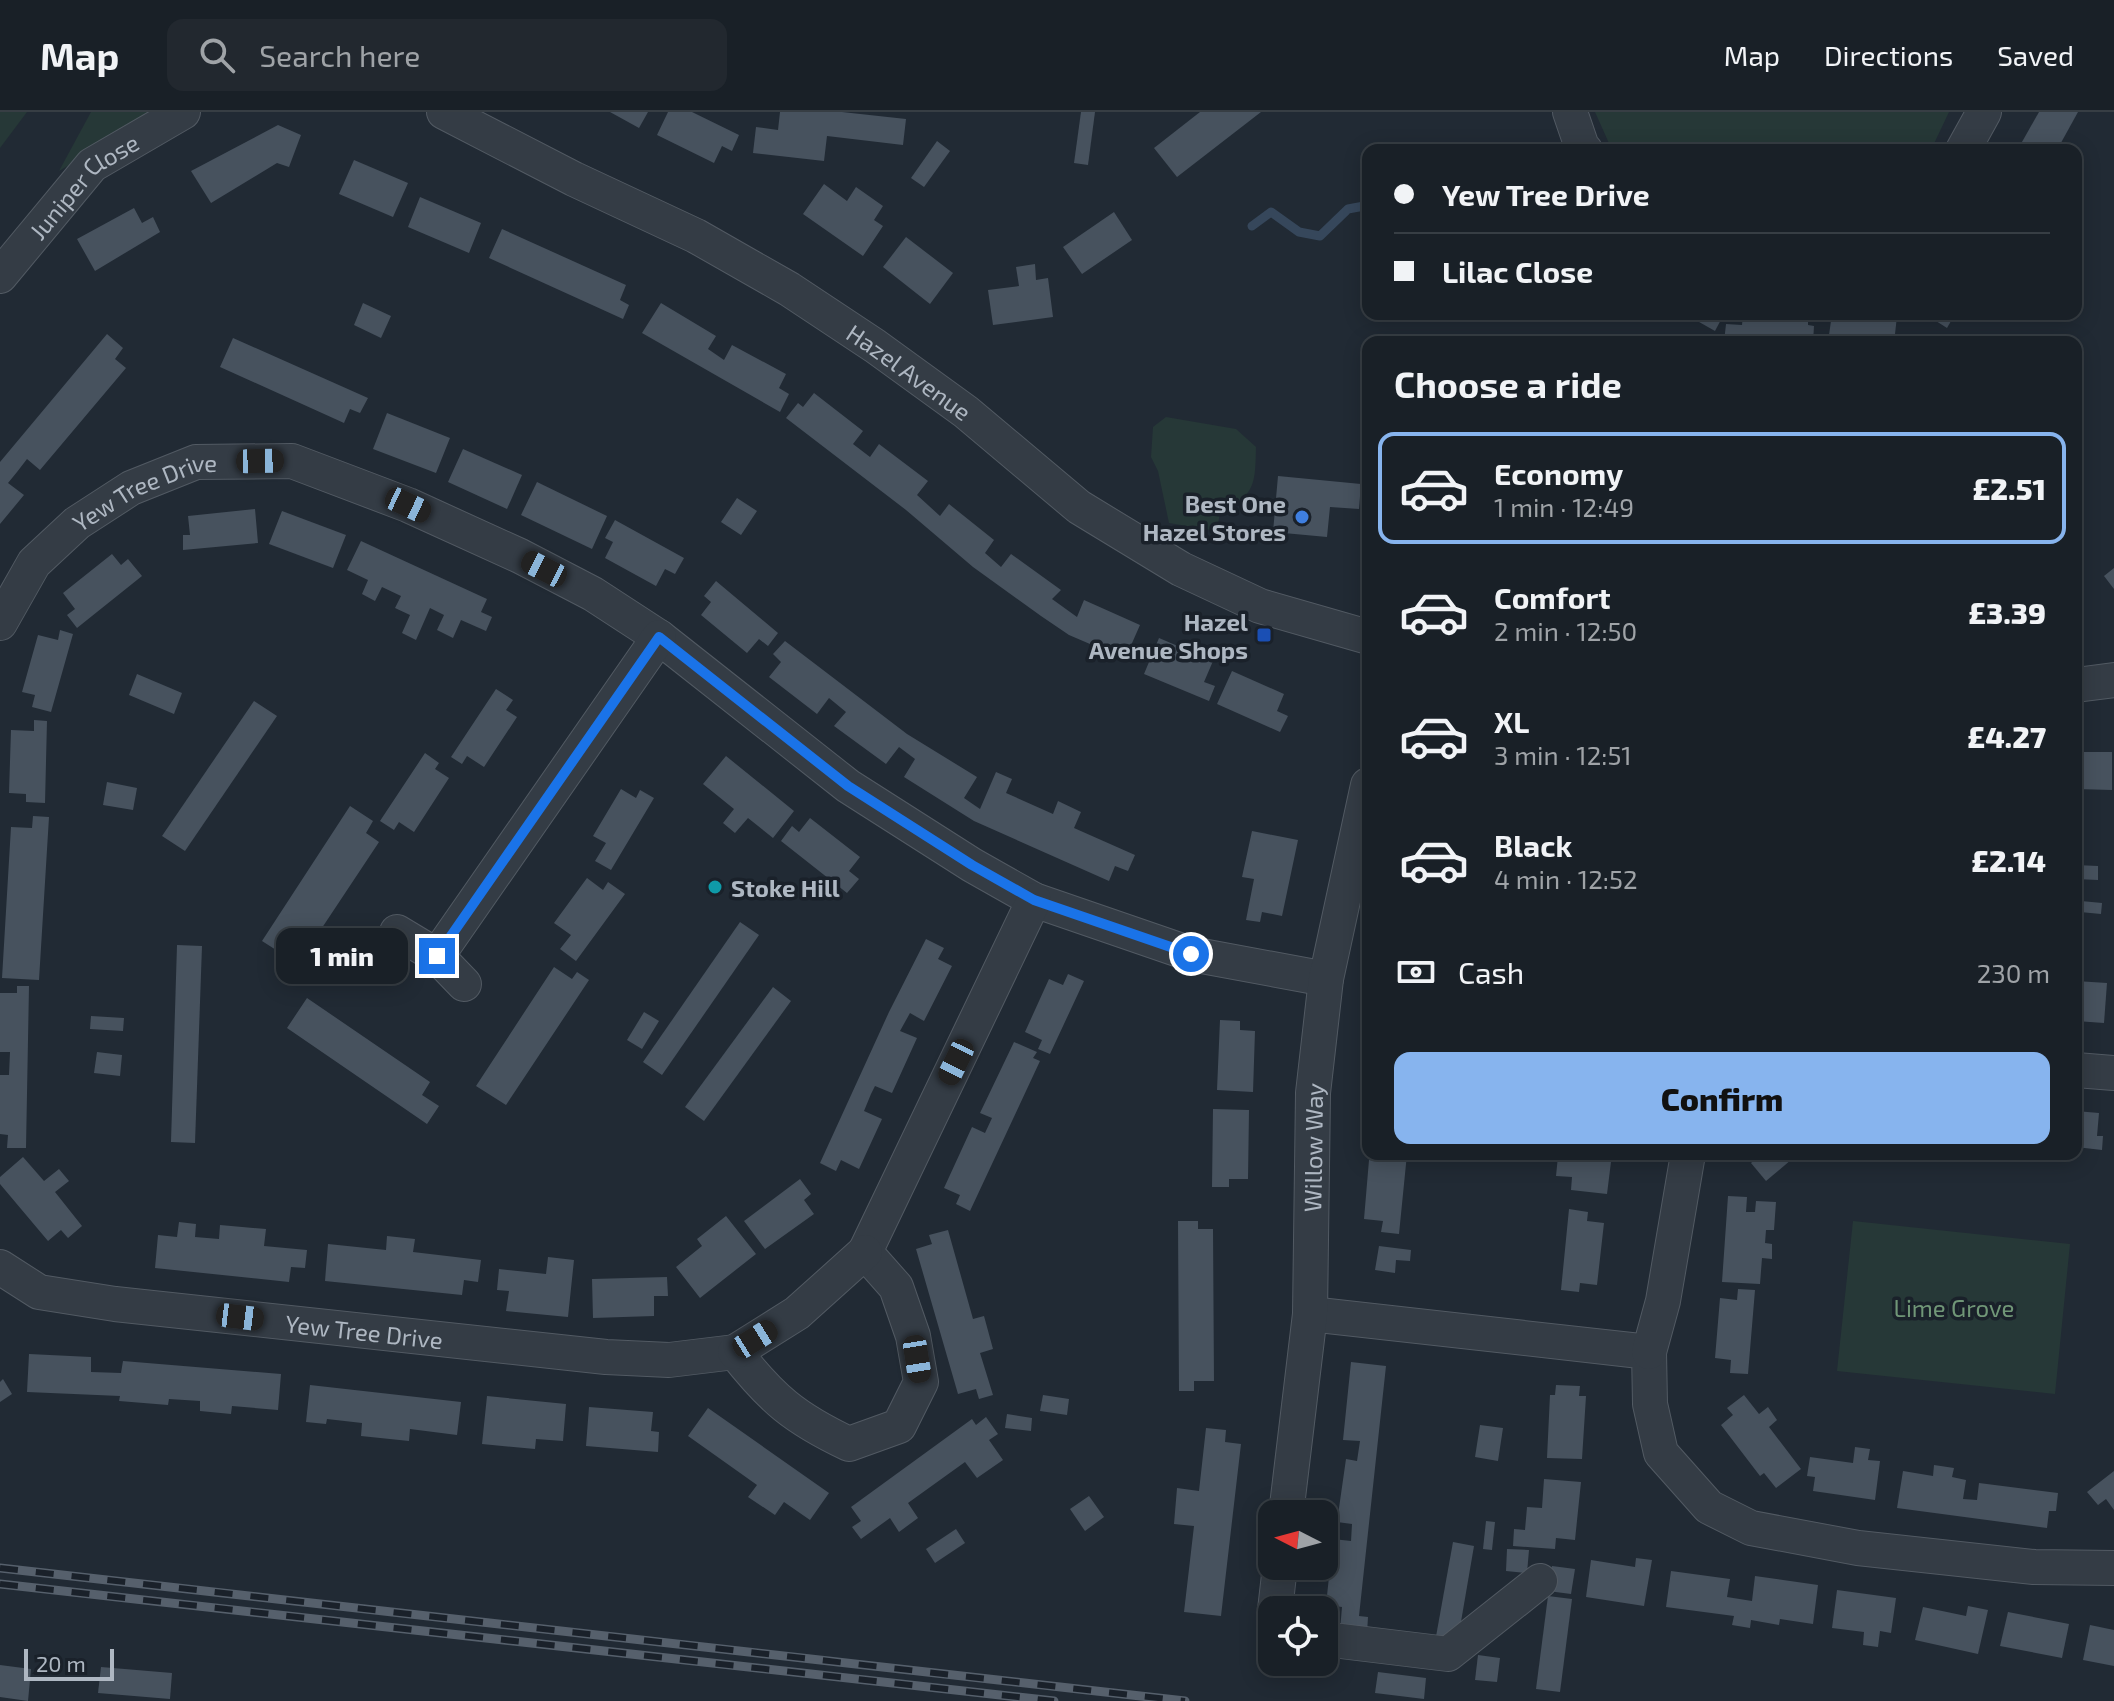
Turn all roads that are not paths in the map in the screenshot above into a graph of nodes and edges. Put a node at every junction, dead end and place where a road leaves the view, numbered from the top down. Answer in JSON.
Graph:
{"nodes":[{"id":1,"x":183,"y":112,"type":"edge"},
{"id":2,"x":444,"y":112,"type":"edge"},
{"id":3,"x":1570,"y":112,"type":"edge"},
{"id":4,"x":1984,"y":112,"type":"edge"},
{"id":5,"x":1581,"y":144,"type":"edge"},
{"id":6,"x":1966,"y":144,"type":"edge"},
{"id":7,"x":0,"y":276,"type":"edge"},
{"id":8,"x":0,"y":623,"type":"edge"},
{"id":9,"x":1362,"y":635,"type":"edge"},
{"id":10,"x":659,"y":637,"type":"junction"},
{"id":11,"x":2114,"y":680,"type":"edge"},
{"id":12,"x":2082,"y":684,"type":"edge"},
{"id":13,"x":1362,"y":813,"type":"edge"},
{"id":14,"x":1034,"y":900,"type":"junction"},
{"id":15,"x":397,"y":932,"type":"dead end"},
{"id":16,"x":437,"y":956,"type":"junction"},
{"id":17,"x":1326,"y":979,"type":"junction"},
{"id":18,"x":464,"y":984,"type":"dead end"},
{"id":19,"x":2082,"y":1070,"type":"edge"},
{"id":20,"x":2114,"y":1073,"type":"edge"},
{"id":21,"x":1687,"y":1160,"type":"edge"},
{"id":22,"x":865,"y":1252,"type":"junction"},
{"id":23,"x":0,"y":1267,"type":"edge"},
{"id":24,"x":1310,"y":1314,"type":"junction"},
{"id":25,"x":735,"y":1352,"type":"junction"},
{"id":26,"x":1649,"y":1352,"type":"junction"},
{"id":27,"x":1288,"y":1500,"type":"edge"},
{"id":28,"x":2114,"y":1568,"type":"edge"},
{"id":29,"x":1540,"y":1581,"type":"dead end"},
{"id":30,"x":1338,"y":1641,"type":"edge"}],
"edges":[{"from":1,"to":7,"type":"street","name":"Juniper Close"},
{"from":2,"to":9,"type":"street","name":"Hazel Avenue"},
{"from":3,"to":5,"type":"street"},
{"from":4,"to":6,"type":"street"},
{"from":8,"to":10,"type":"street","name":"Yew Tree Drive"},
{"from":10,"to":14,"type":"street","name":"Yew Tree Drive"},
{"from":10,"to":16,"type":"street"},
{"from":11,"to":12,"type":"street"},
{"from":13,"to":17,"type":"street","name":"Willow Way"},
{"from":14,"to":17,"type":"street","name":"Yew Tree Drive"},
{"from":14,"to":22,"type":"street","name":"Yew Tree Drive"},
{"from":15,"to":16,"type":"street"},
{"from":16,"to":18,"type":"street"},
{"from":17,"to":24,"type":"street","name":"Willow Way"},
{"from":19,"to":20,"type":"street"},
{"from":21,"to":26,"type":"street"},
{"from":22,"to":25,"type":"street","name":"Yew Tree Drive"},
{"from":22,"to":25,"type":"street"},
{"from":23,"to":25,"type":"street","name":"Yew Tree Drive"},
{"from":24,"to":26,"type":"street"},
{"from":24,"to":27,"type":"street","name":"Willow Way"},
{"from":26,"to":28,"type":"street"},
{"from":29,"to":30,"type":"street"}]}
